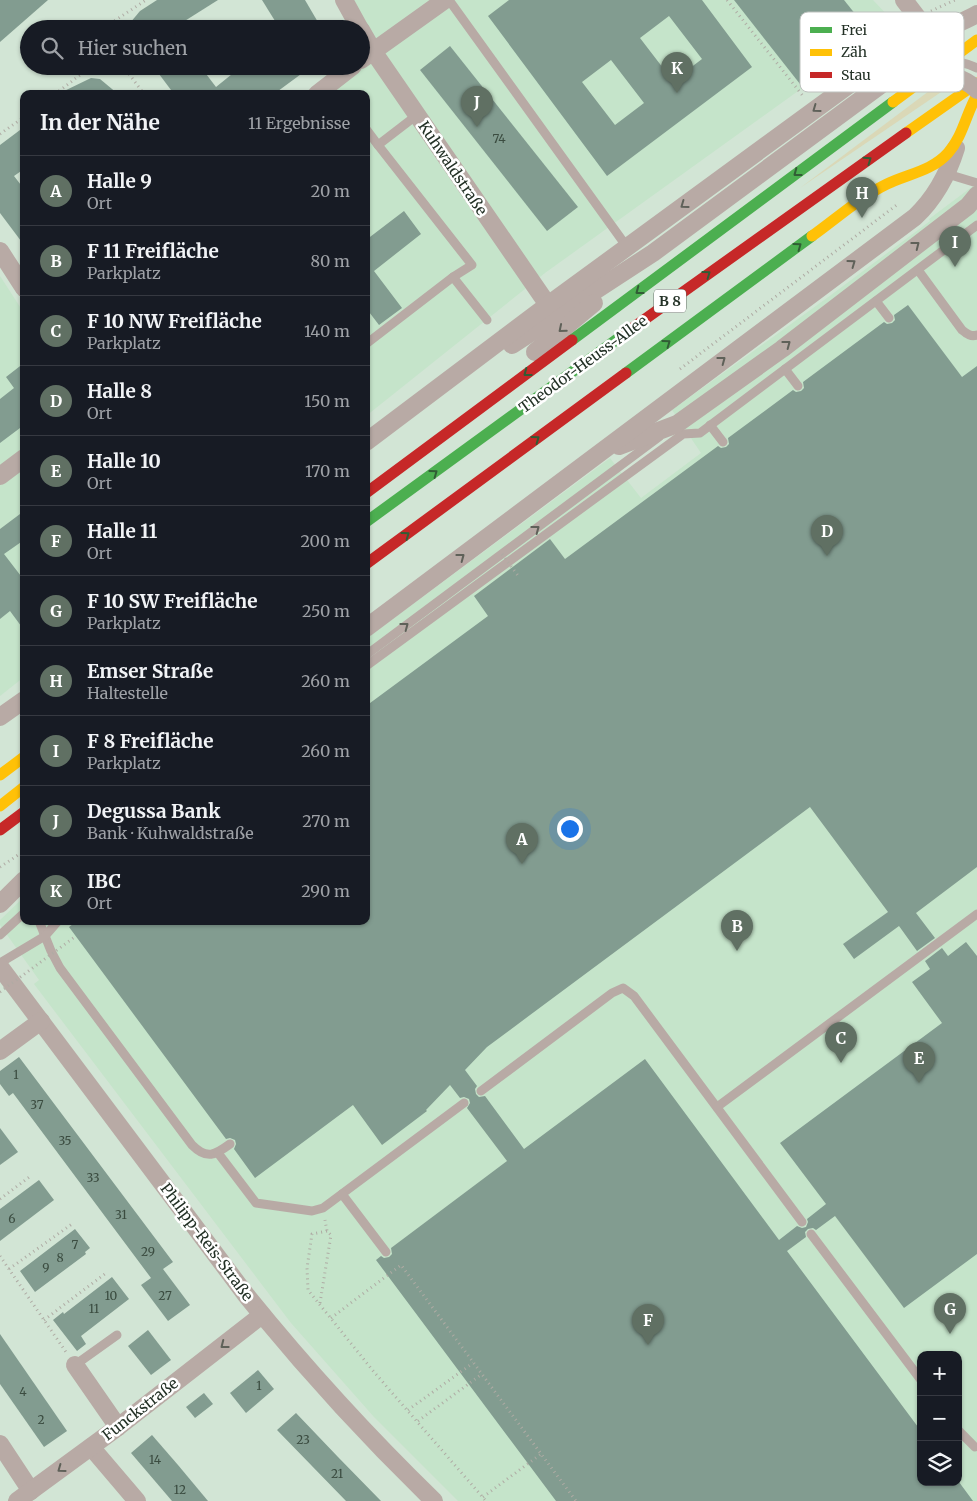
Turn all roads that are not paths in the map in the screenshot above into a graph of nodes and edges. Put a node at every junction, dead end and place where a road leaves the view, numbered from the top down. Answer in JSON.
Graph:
{"nodes":[{"id":1,"x":344,"y":0,"type":"edge"},
{"id":2,"x":447,"y":0,"type":"edge"},
{"id":3,"x":904,"y":0,"type":"edge"},
{"id":4,"x":913,"y":12,"type":"edge"},
{"id":5,"x":977,"y":14,"type":"edge"},
{"id":6,"x":355,"y":20,"type":"edge"},
{"id":7,"x":964,"y":20,"type":"edge"},
{"id":8,"x":977,"y":40,"type":"edge"},
{"id":9,"x":964,"y":50,"type":"edge"},
{"id":10,"x":370,"y":54,"type":"edge"},
{"id":11,"x":370,"y":60,"type":"edge"},
{"id":12,"x":964,"y":63,"type":"edge"},
{"id":13,"x":977,"y":68,"type":"edge"},
{"id":14,"x":341,"y":75,"type":"edge"},
{"id":15,"x":964,"y":81,"type":"edge"},
{"id":16,"x":977,"y":83,"type":"edge"},
{"id":17,"x":322,"y":90,"type":"edge"},
{"id":18,"x":977,"y":90,"type":"edge"},
{"id":19,"x":839,"y":92,"type":"edge"},
{"id":20,"x":871,"y":92,"type":"edge"},
{"id":21,"x":907,"y":92,"type":"edge"},
{"id":22,"x":977,"y":95,"type":"edge"},
{"id":23,"x":417,"y":116,"type":"junction"},
{"id":24,"x":370,"y":134,"type":"edge"},
{"id":25,"x":958,"y":140,"type":"junction"},
{"id":26,"x":378,"y":145,"type":"junction"},
{"id":27,"x":927,"y":169,"type":"junction"},
{"id":28,"x":946,"y":174,"type":"junction"},
{"id":29,"x":977,"y":183,"type":"edge"},
{"id":30,"x":974,"y":201,"type":"edge"},
{"id":31,"x":977,"y":225,"type":"edge"},
{"id":32,"x":627,"y":247,"type":"junction"},
{"id":33,"x":0,"y":251,"type":"edge"},
{"id":34,"x":653,"y":253,"type":"junction"},
{"id":35,"x":918,"y":270,"type":"junction"},
{"id":36,"x":453,"y":277,"type":"junction"},
{"id":37,"x":20,"y":282,"type":"edge"},
{"id":38,"x":876,"y":301,"type":"junction"},
{"id":39,"x":548,"y":305,"type":"junction"},
{"id":40,"x":889,"y":318,"type":"dead end"},
{"id":41,"x":487,"y":320,"type":"dead end"},
{"id":42,"x":977,"y":335,"type":"edge"},
{"id":43,"x":370,"y":341,"type":"edge"},
{"id":44,"x":785,"y":369,"type":"junction"},
{"id":45,"x":798,"y":386,"type":"dead end"},
{"id":46,"x":660,"y":408,"type":"junction"},
{"id":47,"x":677,"y":424,"type":"junction"},
{"id":48,"x":388,"y":426,"type":"junction"},
{"id":49,"x":710,"y":426,"type":"junction"},
{"id":50,"x":370,"y":439,"type":"edge"},
{"id":51,"x":637,"y":439,"type":"junction"},
{"id":52,"x":723,"y":442,"type":"dead end"},
{"id":53,"x":600,"y":453,"type":"junction"},
{"id":54,"x":20,"y":461,"type":"edge"},
{"id":55,"x":619,"y":466,"type":"junction"},
{"id":56,"x":0,"y":476,"type":"edge"},
{"id":57,"x":373,"y":488,"type":"edge"},
{"id":58,"x":370,"y":519,"type":"edge"},
{"id":59,"x":370,"y":561,"type":"edge"},
{"id":60,"x":370,"y":625,"type":"edge"},
{"id":61,"x":370,"y":653,"type":"edge"},
{"id":62,"x":370,"y":663,"type":"edge"},
{"id":63,"x":20,"y":703,"type":"edge"},
{"id":64,"x":0,"y":717,"type":"edge"},
{"id":65,"x":20,"y":760,"type":"edge"},
{"id":66,"x":0,"y":773,"type":"edge"},
{"id":67,"x":20,"y":790,"type":"edge"},
{"id":68,"x":0,"y":806,"type":"edge"},
{"id":69,"x":20,"y":815,"type":"edge"},
{"id":70,"x":0,"y":830,"type":"edge"},
{"id":71,"x":20,"y":884,"type":"edge"},
{"id":72,"x":0,"y":904,"type":"edge"},
{"id":73,"x":977,"y":914,"type":"edge"},
{"id":74,"x":20,"y":917,"type":"edge"},
{"id":75,"x":41,"y":925,"type":"edge"},
{"id":76,"x":55,"y":925,"type":"edge"},
{"id":77,"x":0,"y":935,"type":"edge"},
{"id":78,"x":45,"y":936,"type":"junction"},
{"id":79,"x":0,"y":963,"type":"edge"},
{"id":80,"x":0,"y":967,"type":"edge"},
{"id":81,"x":7,"y":990,"type":"edge"},
{"id":82,"x":41,"y":1021,"type":"junction"},
{"id":83,"x":0,"y":1051,"type":"edge"},
{"id":84,"x":480,"y":1091,"type":"dead end"},
{"id":85,"x":464,"y":1103,"type":"dead end"},
{"id":86,"x":717,"y":1107,"type":"junction"},
{"id":87,"x":230,"y":1144,"type":"dead end"},
{"id":88,"x":218,"y":1153,"type":"junction"},
{"id":89,"x":342,"y":1194,"type":"junction"},
{"id":90,"x":802,"y":1222,"type":"dead end"},
{"id":91,"x":811,"y":1234,"type":"dead end"},
{"id":92,"x":386,"y":1252,"type":"dead end"},
{"id":93,"x":262,"y":1315,"type":"junction"},
{"id":94,"x":117,"y":1335,"type":"dead end"},
{"id":95,"x":75,"y":1365,"type":"joint"},
{"id":96,"x":917,"y":1375,"type":"edge"},
{"id":97,"x":118,"y":1427,"type":"junction"},
{"id":98,"x":962,"y":1434,"type":"edge"},
{"id":99,"x":0,"y":1444,"type":"edge"},
{"id":100,"x":91,"y":1447,"type":"junction"},
{"id":101,"x":976,"y":1447,"type":"edge"},
{"id":102,"x":31,"y":1491,"type":"junction"},
{"id":103,"x":17,"y":1501,"type":"edge"},
{"id":104,"x":137,"y":1501,"type":"edge"},
{"id":105,"x":434,"y":1501,"type":"edge"}],
"edges":[{"from":1,"to":6,"type":"street","name":"Kuhwaldstraße"},
{"from":2,"to":10,"type":"street"},
{"from":2,"to":32,"type":"lane"},
{"from":3,"to":4,"type":"street"},
{"from":5,"to":7,"type":"street","name":"Theodor-Heuss-Allee"},
{"from":8,"to":9,"type":"main road","name":"Theodor-Heuss-Allee","number":"B 8","one_way":true},
{"from":11,"to":23,"type":"street","name":"Kuhwaldstraße"},
{"from":12,"to":13,"type":"lane","bridge":true},
{"from":14,"to":17,"type":"street"},
{"from":15,"to":18,"type":"street","bridge":true},
{"from":58,"to":16,"type":"main road","name":"Theodor-Heuss-Allee","number":"B 8","one_way":true},
{"from":19,"to":32,"type":"street","name":"Theodor-Heuss-Allee","one_way":true},
{"from":20,"to":34,"type":"street","name":"Theodor-Heuss-Allee"},
{"from":21,"to":57,"type":"main road","name":"Theodor-Heuss-Allee","number":"B 8","one_way":true},
{"from":22,"to":25,"type":"main road"},
{"from":23,"to":26,"type":"lane"},
{"from":23,"to":39,"type":"street","name":"Kuhwaldstraße"},
{"from":24,"to":26,"type":"lane"},
{"from":25,"to":27,"type":"main road"},
{"from":25,"to":28,"type":"street"},
{"from":26,"to":36,"type":"lane"},
{"from":27,"to":28,"type":"lane"},
{"from":59,"to":27,"type":"main road","one_way":true},
{"from":28,"to":29,"type":"lane"},
{"from":46,"to":28,"type":"street","one_way":true},
{"from":47,"to":30,"type":"street","one_way":true},
{"from":31,"to":35,"type":"lane"},
{"from":32,"to":39,"type":"street","name":"Theodor-Heuss-Allee"},
{"from":33,"to":37,"type":"street"},
{"from":34,"to":48,"type":"street","name":"Theodor-Heuss-Allee"},
{"from":34,"to":57,"type":"street","name":"Theodor-Heuss-Allee","one_way":true},
{"from":35,"to":38,"type":"lane"},
{"from":35,"to":42,"type":"lane"},
{"from":36,"to":41,"type":"lane"},
{"from":36,"to":43,"type":"lane"},
{"from":38,"to":40,"type":"lane"},
{"from":38,"to":44,"type":"lane"},
{"from":39,"to":48,"type":"street","name":"Theodor-Heuss-Allee"},
{"from":44,"to":45,"type":"lane"},
{"from":44,"to":49,"type":"lane"},
{"from":46,"to":51,"type":"lane"},
{"from":46,"to":53,"type":"street"},
{"from":47,"to":51,"type":"street"},
{"from":47,"to":55,"type":"lane"},
{"from":48,"to":50,"type":"street","name":"Theodor-Heuss-Allee"},
{"from":49,"to":52,"type":"lane"},
{"from":49,"to":62,"type":"lane"},
{"from":51,"to":53,"type":"street"},
{"from":51,"to":55,"type":"lane"},
{"from":60,"to":53,"type":"street","one_way":true},
{"from":54,"to":56,"type":"street"},
{"from":61,"to":55,"type":"lane","one_way":true},
{"from":63,"to":64,"type":"street"},
{"from":65,"to":66,"type":"main road"},
{"from":67,"to":68,"type":"main road"},
{"from":69,"to":70,"type":"main road"},
{"from":71,"to":72,"type":"street"},
{"from":73,"to":86,"type":"lane"},
{"from":74,"to":77,"type":"lane"},
{"from":75,"to":78,"type":"lane"},
{"from":76,"to":78,"type":"lane"},
{"from":78,"to":79,"type":"lane"},
{"from":78,"to":88,"type":"lane"},
{"from":80,"to":81,"type":"street","name":"Philipp-Reis-Straße"},
{"from":81,"to":82,"type":"street","name":"Philipp-Reis-Straße"},
{"from":82,"to":83,"type":"street"},
{"from":82,"to":93,"type":"street","name":"Philipp-Reis-Straße"},
{"from":84,"to":86,"type":"lane"},
{"from":85,"to":89,"type":"lane"},
{"from":86,"to":90,"type":"lane"},
{"from":87,"to":88,"type":"lane"},
{"from":88,"to":89,"type":"lane"},
{"from":89,"to":92,"type":"lane"},
{"from":91,"to":96,"type":"lane"},
{"from":93,"to":97,"type":"street","name":"Funckstraße","one_way":true},
{"from":93,"to":105,"type":"street","name":"Philipp-Reis-Straße"},
{"from":94,"to":95,"type":"lane"},
{"from":95,"to":97,"type":"street"},
{"from":97,"to":100,"type":"street","name":"Funckstraße"},
{"from":98,"to":101,"type":"lane"},
{"from":99,"to":102,"type":"street"},
{"from":100,"to":102,"type":"street","name":"Funckstraße","one_way":true},
{"from":100,"to":104,"type":"street"},
{"from":102,"to":103,"type":"street","name":"Funckstraße"}]}
